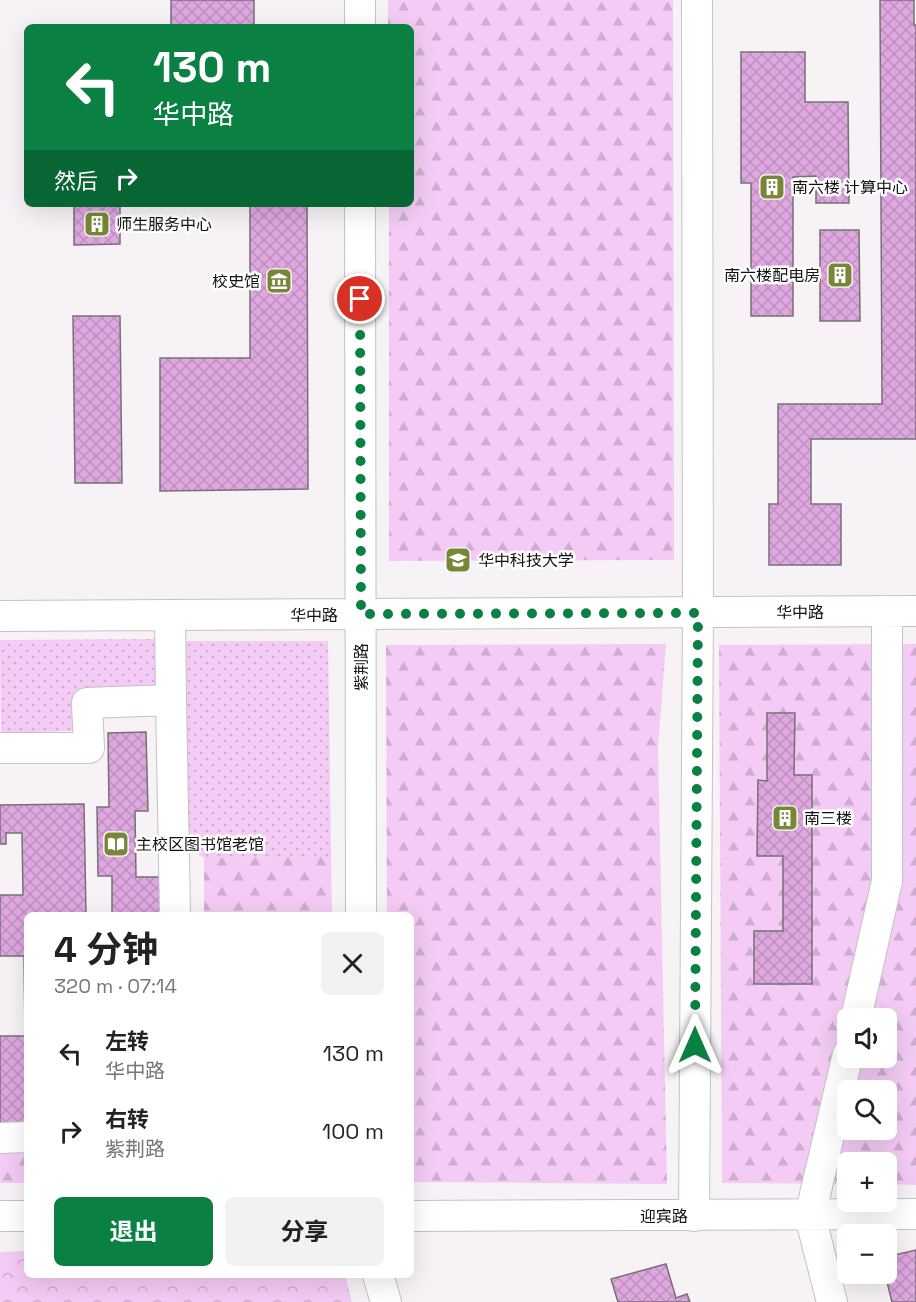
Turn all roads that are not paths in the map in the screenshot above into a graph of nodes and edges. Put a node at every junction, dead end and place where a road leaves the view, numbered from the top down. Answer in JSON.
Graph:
{"nodes":[{"id":1,"x":360,"y":0,"type":"edge"},
{"id":2,"x":697,"y":0,"type":"edge"},
{"id":3,"x":360,"y":24,"type":"edge"},
{"id":4,"x":360,"y":207,"type":"edge"},
{"id":5,"x":916,"y":611,"type":"edge"},
{"id":6,"x":887,"y":612,"type":"junction"},
{"id":7,"x":698,"y":613,"type":"junction"},
{"id":8,"x":361,"y":614,"type":"junction"},
{"id":9,"x":170,"y":615,"type":"junction"},
{"id":10,"x":0,"y":616,"type":"edge"},
{"id":11,"x":171,"y":700,"type":"junction"},
{"id":12,"x":0,"y":748,"type":"edge"},
{"id":13,"x":175,"y":912,"type":"edge"},
{"id":14,"x":361,"y":912,"type":"edge"},
{"id":15,"x":858,"y":1008,"type":"edge"},
{"id":16,"x":845,"y":1068,"type":"edge"},
{"id":17,"x":24,"y":1137,"type":"edge"},
{"id":18,"x":0,"y":1138,"type":"edge"},
{"id":19,"x":916,"y":1214,"type":"edge"},
{"id":20,"x":0,"y":1216,"type":"edge"},
{"id":21,"x":24,"y":1216,"type":"edge"},
{"id":22,"x":414,"y":1216,"type":"edge"},
{"id":23,"x":694,"y":1216,"type":"junction"},
{"id":24,"x":810,"y":1216,"type":"junction"},
{"id":25,"x":379,"y":1278,"type":"edge"},
{"id":26,"x":386,"y":1302,"type":"edge"},
{"id":27,"x":832,"y":1302,"type":"edge"}],
"edges":[{"from":1,"to":3,"type":"street"},
{"from":2,"to":7,"type":"street"},
{"from":4,"to":8,"type":"street","name":"紫荆路"},
{"from":5,"to":6,"type":"street","name":"华中路"},
{"from":6,"to":7,"type":"street","name":"华中路"},
{"from":6,"to":15,"type":"street"},
{"from":7,"to":8,"type":"street","name":"华中路"},
{"from":7,"to":23,"type":"street"},
{"from":8,"to":9,"type":"street","name":"华中路"},
{"from":8,"to":14,"type":"street","name":"紫荆路"},
{"from":9,"to":10,"type":"street","name":"华中路"},
{"from":9,"to":11,"type":"street"},
{"from":11,"to":12,"type":"street"},
{"from":11,"to":13,"type":"street"},
{"from":16,"to":24,"type":"street"},
{"from":17,"to":18,"type":"street"},
{"from":19,"to":24,"type":"street","name":"迎宾路"},
{"from":20,"to":21,"type":"street"},
{"from":22,"to":23,"type":"street","name":"迎宾路"},
{"from":23,"to":24,"type":"street","name":"迎宾路"},
{"from":24,"to":27,"type":"street"},
{"from":25,"to":26,"type":"street"}]}
